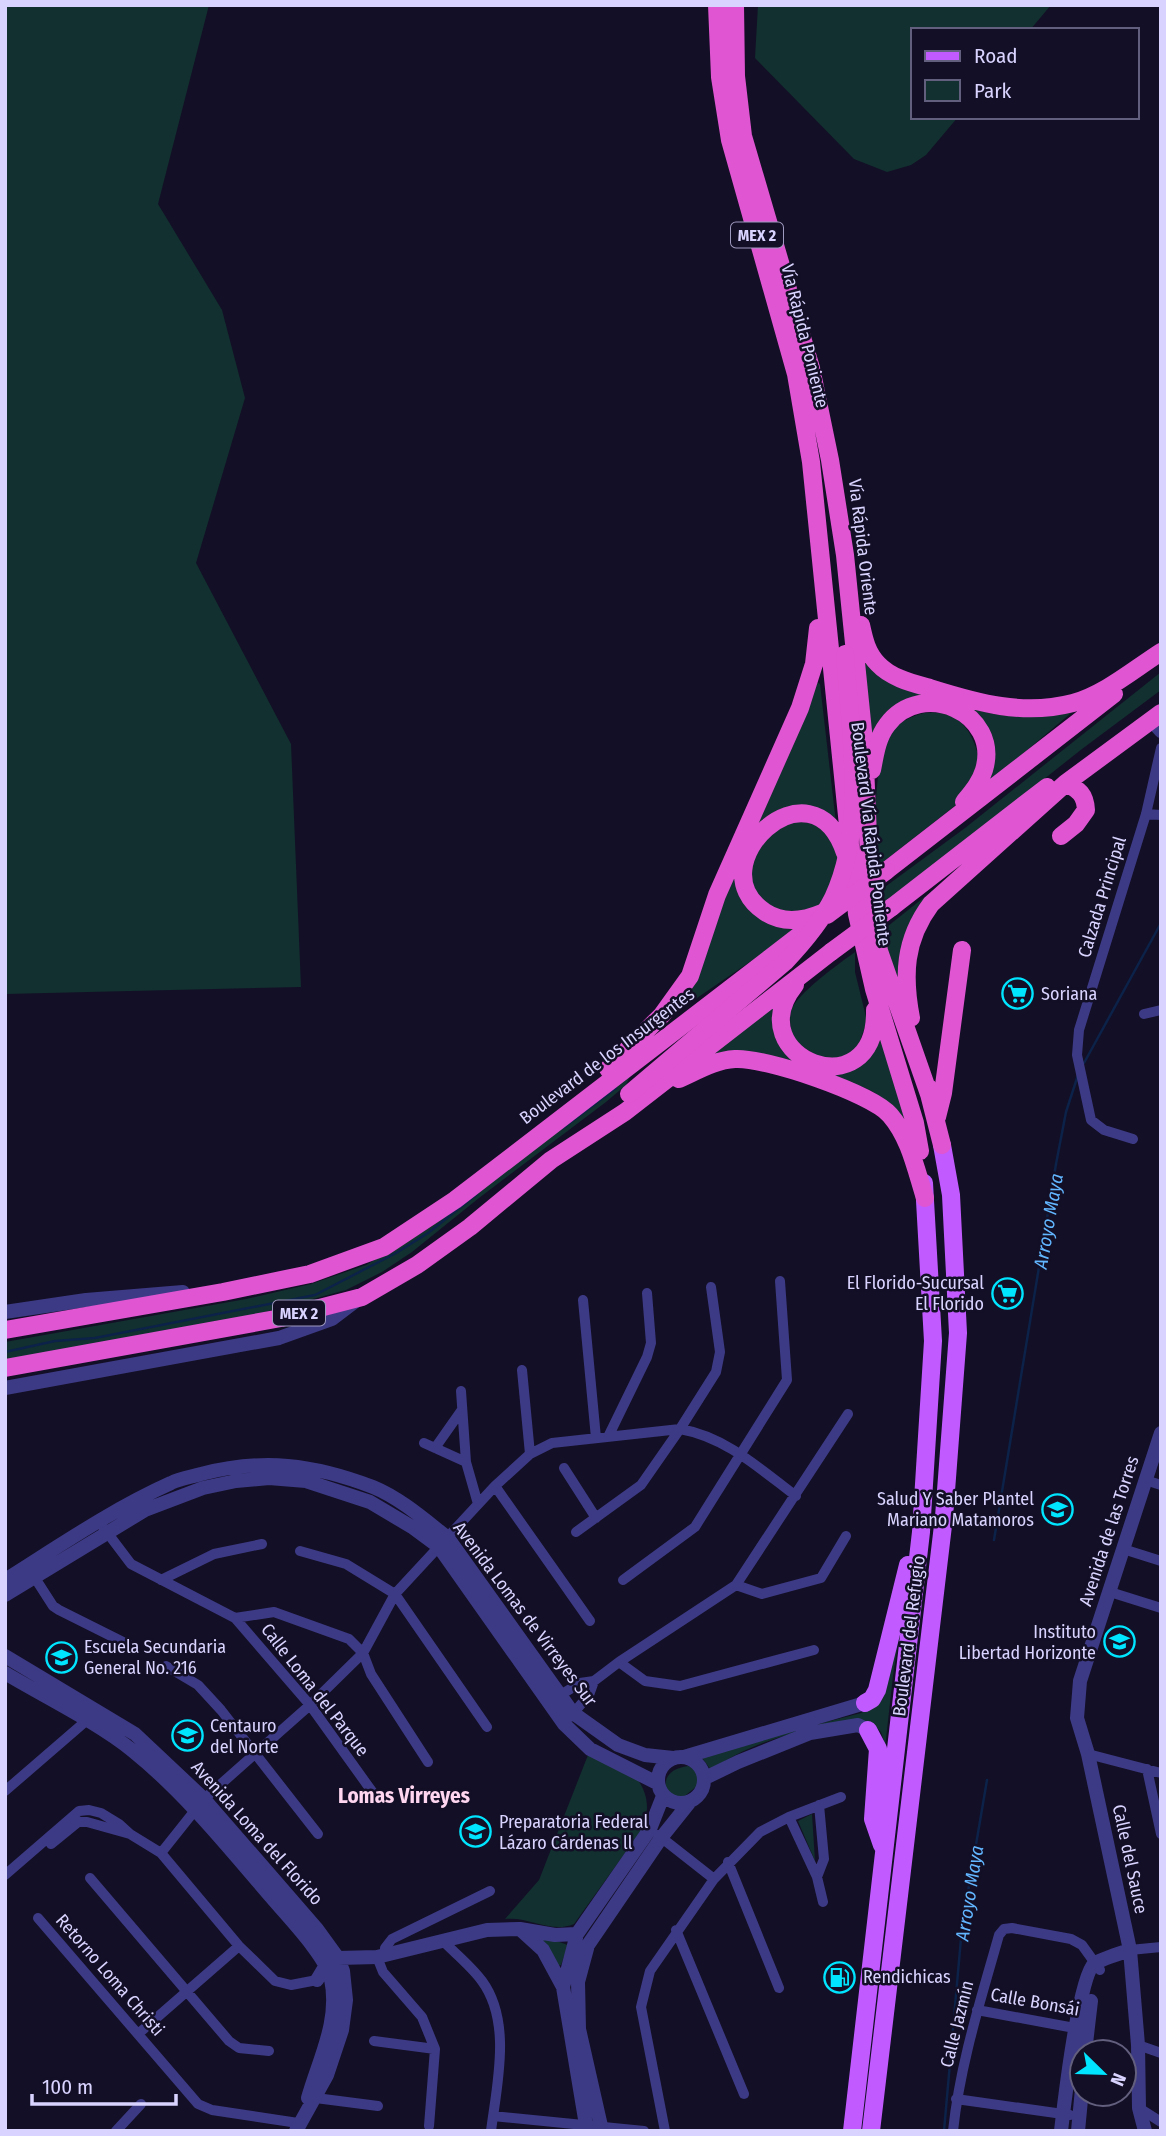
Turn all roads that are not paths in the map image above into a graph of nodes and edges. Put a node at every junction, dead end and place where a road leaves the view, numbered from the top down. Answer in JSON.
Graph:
{"nodes":[{"id":1,"x":717,"y":5,"type":"edge"},
{"id":2,"x":735,"y":5,"type":"edge"},
{"id":3,"x":830,"y":460,"type":"junction"},
{"id":4,"x":845,"y":555,"type":"junction"},
{"id":5,"x":819,"y":557,"type":"junction"},
{"id":6,"x":1161,"y":655,"type":"edge"},
{"id":7,"x":1161,"y":702,"type":"edge"},
{"id":8,"x":1158,"y":721,"type":"edge"},
{"id":9,"x":1161,"y":748,"type":"edge"},
{"id":10,"x":1066,"y":783,"type":"junction"},
{"id":11,"x":866,"y":801,"type":"junction"},
{"id":12,"x":1146,"y":814,"type":"junction"},
{"id":13,"x":1161,"y":815,"type":"edge"},
{"id":14,"x":946,"y":824,"type":"junction"},
{"id":15,"x":1061,"y":835,"type":"dead end"},
{"id":16,"x":853,"y":883,"type":"junction"},
{"id":17,"x":813,"y":920,"type":"junction"},
{"id":18,"x":962,"y":950,"type":"dead end"},
{"id":19,"x":813,"y":966,"type":"junction"},
{"id":20,"x":874,"y":989,"type":"junction"},
{"id":21,"x":1161,"y":1010,"type":"edge"},
{"id":22,"x":1144,"y":1014,"type":"dead end"},
{"id":23,"x":930,"y":1097,"type":"junction"},
{"id":24,"x":627,"y":1103,"type":"junction"},
{"id":25,"x":936,"y":1120,"type":"junction"},
{"id":26,"x":539,"y":1134,"type":"junction"},
{"id":27,"x":1133,"y":1139,"type":"dead end"},
{"id":28,"x":942,"y":1145,"type":"joint"},
{"id":29,"x":920,"y":1151,"type":"joint"},
{"id":30,"x":925,"y":1198,"type":"junction"},
{"id":31,"x":780,"y":1281,"type":"dead end"},
{"id":32,"x":711,"y":1287,"type":"dead end"},
{"id":33,"x":223,"y":1293,"type":"junction"},
{"id":34,"x":647,"y":1293,"type":"dead end"},
{"id":35,"x":362,"y":1297,"type":"junction"},
{"id":36,"x":583,"y":1300,"type":"dead end"},
{"id":37,"x":5,"y":1312,"type":"edge"},
{"id":38,"x":5,"y":1331,"type":"edge"},
{"id":39,"x":5,"y":1368,"type":"edge"},
{"id":40,"x":522,"y":1370,"type":"dead end"},
{"id":41,"x":5,"y":1388,"type":"edge"},
{"id":42,"x":461,"y":1391,"type":"dead end"},
{"id":43,"x":461,"y":1411,"type":"junction"},
{"id":44,"x":848,"y":1414,"type":"dead end"},
{"id":45,"x":680,"y":1429,"type":"junction"},
{"id":46,"x":1161,"y":1433,"type":"edge"},
{"id":47,"x":608,"y":1437,"type":"junction"},
{"id":48,"x":596,"y":1438,"type":"junction"},
{"id":49,"x":424,"y":1443,"type":"dead end"},
{"id":50,"x":435,"y":1448,"type":"junction"},
{"id":51,"x":530,"y":1454,"type":"junction"},
{"id":52,"x":741,"y":1455,"type":"junction"},
{"id":53,"x":466,"y":1462,"type":"junction"},
{"id":54,"x":565,"y":1468,"type":"dead end"},
{"id":55,"x":1145,"y":1480,"type":"junction"},
{"id":56,"x":1161,"y":1485,"type":"edge"},
{"id":57,"x":495,"y":1486,"type":"junction"},
{"id":58,"x":796,"y":1496,"type":"junction"},
{"id":59,"x":478,"y":1504,"type":"junction"},
{"id":60,"x":596,"y":1518,"type":"junction"},
{"id":61,"x":103,"y":1528,"type":"junction"},
{"id":62,"x":576,"y":1532,"type":"dead end"},
{"id":63,"x":921,"y":1532,"type":"junction"},
{"id":64,"x":846,"y":1536,"type":"dead end"},
{"id":65,"x":443,"y":1543,"type":"junction"},
{"id":66,"x":262,"y":1544,"type":"dead end"},
{"id":67,"x":1123,"y":1549,"type":"junction"},
{"id":68,"x":300,"y":1551,"type":"dead end"},
{"id":69,"x":1161,"y":1561,"type":"edge"},
{"id":70,"x":35,"y":1578,"type":"junction"},
{"id":71,"x":5,"y":1580,"type":"edge"},
{"id":72,"x":161,"y":1580,"type":"junction"},
{"id":73,"x":623,"y":1580,"type":"dead end"},
{"id":74,"x":736,"y":1585,"type":"junction"},
{"id":75,"x":1110,"y":1592,"type":"junction"},
{"id":76,"x":395,"y":1594,"type":"junction"},
{"id":77,"x":5,"y":1595,"type":"edge"},
{"id":78,"x":1161,"y":1608,"type":"edge"},
{"id":79,"x":235,"y":1618,"type":"junction"},
{"id":80,"x":590,"y":1621,"type":"dead end"},
{"id":81,"x":131,"y":1646,"type":"dead end"},
{"id":82,"x":814,"y":1650,"type":"dead end"},
{"id":83,"x":363,"y":1653,"type":"junction"},
{"id":84,"x":5,"y":1656,"type":"edge"},
{"id":85,"x":619,"y":1662,"type":"junction"},
{"id":86,"x":166,"y":1666,"type":"dead end"},
{"id":87,"x":5,"y":1673,"type":"edge"},
{"id":88,"x":594,"y":1681,"type":"junction"},
{"id":89,"x":1080,"y":1681,"type":"joint"},
{"id":90,"x":554,"y":1699,"type":"junction"},
{"id":91,"x":865,"y":1703,"type":"joint"},
{"id":92,"x":310,"y":1705,"type":"junction"},
{"id":93,"x":568,"y":1719,"type":"junction"},
{"id":94,"x":86,"y":1721,"type":"junction"},
{"id":95,"x":487,"y":1727,"type":"dead end"},
{"id":96,"x":868,"y":1730,"type":"joint"},
{"id":97,"x":254,"y":1754,"type":"junction"},
{"id":98,"x":1088,"y":1754,"type":"junction"},
{"id":99,"x":678,"y":1757,"type":"junction"},
{"id":100,"x":428,"y":1762,"type":"dead end"},
{"id":101,"x":1147,"y":1769,"type":"junction"},
{"id":102,"x":1161,"y":1773,"type":"edge"},
{"id":103,"x":705,"y":1778,"type":"junction"},
{"id":104,"x":6,"y":1787,"type":"edge"},
{"id":105,"x":660,"y":1789,"type":"junction"},
{"id":106,"x":376,"y":1797,"type":"dead end"},
{"id":107,"x":841,"y":1797,"type":"dead end"},
{"id":108,"x":689,"y":1803,"type":"junction"},
{"id":109,"x":199,"y":1804,"type":"junction"},
{"id":110,"x":819,"y":1805,"type":"junction"},
{"id":111,"x":789,"y":1817,"type":"junction"},
{"id":112,"x":655,"y":1833,"type":"junction"},
{"id":113,"x":1161,"y":1834,"type":"edge"},
{"id":114,"x":130,"y":1835,"type":"junction"},
{"id":115,"x":318,"y":1835,"type":"dead end"},
{"id":116,"x":161,"y":1853,"type":"junction"},
{"id":117,"x":884,"y":1853,"type":"junction"},
{"id":118,"x":728,"y":1862,"type":"junction"},
{"id":119,"x":5,"y":1875,"type":"edge"},
{"id":120,"x":817,"y":1877,"type":"junction"},
{"id":121,"x":90,"y":1878,"type":"dead end"},
{"id":122,"x":714,"y":1879,"type":"junction"},
{"id":123,"x":5,"y":1882,"type":"edge"},
{"id":124,"x":490,"y":1891,"type":"dead end"},
{"id":125,"x":823,"y":1902,"type":"dead end"},
{"id":126,"x":38,"y":1918,"type":"dead end"},
{"id":127,"x":520,"y":1929,"type":"junction"},
{"id":128,"x":676,"y":1930,"type":"junction"},
{"id":129,"x":578,"y":1934,"type":"junction"},
{"id":130,"x":444,"y":1942,"type":"junction"},
{"id":131,"x":239,"y":1946,"type":"junction"},
{"id":132,"x":1161,"y":1947,"type":"edge"},
{"id":133,"x":1130,"y":1950,"type":"junction"},
{"id":134,"x":381,"y":1956,"type":"junction"},
{"id":135,"x":1100,"y":1965,"type":"junction"},
{"id":136,"x":331,"y":1971,"type":"junction"},
{"id":137,"x":563,"y":1987,"type":"junction"},
{"id":138,"x":779,"y":1988,"type":"dead end"},
{"id":139,"x":187,"y":1991,"type":"junction"},
{"id":140,"x":978,"y":2010,"type":"junction"},
{"id":141,"x":1082,"y":2029,"type":"junction"},
{"id":142,"x":138,"y":2034,"type":"junction"},
{"id":143,"x":1083,"y":2038,"type":"edge"},
{"id":144,"x":1137,"y":2038,"type":"edge"},
{"id":145,"x":374,"y":2040,"type":"dead end"},
{"id":146,"x":1138,"y":2045,"type":"joint"},
{"id":147,"x":435,"y":2049,"type":"junction"},
{"id":148,"x":268,"y":2051,"type":"dead end"},
{"id":149,"x":1161,"y":2053,"type":"edge"},
{"id":150,"x":744,"y":2094,"type":"dead end"},
{"id":151,"x":956,"y":2099,"type":"junction"},
{"id":152,"x":310,"y":2102,"type":"junction"},
{"id":153,"x":141,"y":2104,"type":"dead end"},
{"id":154,"x":378,"y":2106,"type":"dead end"},
{"id":155,"x":1139,"y":2108,"type":"junction"},
{"id":156,"x":1063,"y":2114,"type":"junction"},
{"id":157,"x":493,"y":2116,"type":"junction"},
{"id":158,"x":1161,"y":2122,"type":"edge"},
{"id":159,"x":1079,"y":2123,"type":"edge"},
{"id":160,"x":429,"y":2126,"type":"dead end"},
{"id":161,"x":593,"y":2126,"type":"junction"},
{"id":162,"x":297,"y":2127,"type":"edge"},
{"id":163,"x":119,"y":2130,"type":"edge"},
{"id":164,"x":491,"y":2131,"type":"edge"},
{"id":165,"x":645,"y":2131,"type":"edge"},
{"id":166,"x":665,"y":2131,"type":"edge"},
{"id":167,"x":852,"y":2131,"type":"edge"},
{"id":168,"x":871,"y":2131,"type":"edge"},
{"id":169,"x":953,"y":2131,"type":"edge"},
{"id":170,"x":1061,"y":2131,"type":"edge"},
{"id":171,"x":1145,"y":2131,"type":"edge"}],
"edges":[{"from":1,"to":5,"type":"highway","name":"Vía Rápida Poniente","number":"MEX 2"},
{"from":2,"to":3,"type":"highway","name":"Vía Rápida Oriente","number":"MEX 2"},
{"from":3,"to":4,"type":"highway","name":"Vía Rápida Oriente"},
{"from":3,"to":24,"type":"highway","bridge":true},
{"from":4,"to":6,"type":"highway"},
{"from":4,"to":11,"type":"highway","name":"Vía Rápida Oriente"},
{"from":5,"to":16,"type":"highway","name":"Boulevard Vía Rápida Poniente"},
{"from":5,"to":26,"type":"highway"},
{"from":6,"to":14,"type":"highway","name":"Boulevard de los Insurgentes"},
{"from":7,"to":19,"type":"highway","bridge":true},
{"from":8,"to":10,"type":"highway"},
{"from":9,"to":12,"type":"street","name":"Calzada Principal"},
{"from":10,"to":15,"type":"highway"},
{"from":10,"to":23,"type":"highway"},
{"from":11,"to":14,"type":"highway"},
{"from":11,"to":23,"type":"highway","name":"Vía Rápida Oriente"},
{"from":12,"to":13,"type":"street"},
{"from":12,"to":27,"type":"street","name":"Calzada Principal"},
{"from":14,"to":17,"type":"highway","name":"Boulevard de los Insurgentes","bridge":true},
{"from":16,"to":17,"type":"highway"},
{"from":16,"to":20,"type":"highway","name":"Boulevard Vía Rápida Poniente"},
{"from":17,"to":26,"type":"highway","name":"Boulevard de los Insurgentes"},
{"from":18,"to":25,"type":"highway"},
{"from":19,"to":20,"type":"highway"},
{"from":19,"to":24,"type":"highway"},
{"from":20,"to":29,"type":"highway","name":"Boulevard Vía Rápida Poniente"},
{"from":21,"to":22,"type":"street"},
{"from":23,"to":25,"type":"highway"},
{"from":24,"to":30,"type":"highway"},
{"from":24,"to":35,"type":"highway","number":"MEX 2"},
{"from":25,"to":28,"type":"highway"},
{"from":26,"to":33,"type":"highway","name":"Boulevard de los Insurgentes","number":"MEX 2"},
{"from":28,"to":168,"type":"main road","name":"Boulevard del Refugio"},
{"from":29,"to":30,"type":"main road","name":"Boulevard del Refugio"},
{"from":30,"to":63,"type":"main road","name":"Boulevard del Refugio"},
{"from":31,"to":52,"type":"street"},
{"from":32,"to":45,"type":"street"},
{"from":33,"to":37,"type":"street"},
{"from":33,"to":38,"type":"highway","name":"Boulevard de los Insurgentes","number":"MEX 2"},
{"from":34,"to":47,"type":"street"},
{"from":35,"to":39,"type":"highway","number":"MEX 2"},
{"from":35,"to":41,"type":"street"},
{"from":36,"to":48,"type":"street"},
{"from":40,"to":51,"type":"street"},
{"from":42,"to":43,"type":"street"},
{"from":43,"to":50,"type":"street"},
{"from":43,"to":53,"type":"street"},
{"from":44,"to":58,"type":"street"},
{"from":45,"to":47,"type":"street"},
{"from":45,"to":52,"type":"street"},
{"from":45,"to":60,"type":"street"},
{"from":46,"to":55,"type":"street","name":"Avenida de las Torres"},
{"from":47,"to":48,"type":"street"},
{"from":48,"to":51,"type":"street"},
{"from":49,"to":50,"type":"street"},
{"from":50,"to":53,"type":"street"},
{"from":51,"to":57,"type":"street"},
{"from":52,"to":58,"type":"street"},
{"from":52,"to":73,"type":"street"},
{"from":53,"to":59,"type":"street"},
{"from":54,"to":60,"type":"street"},
{"from":55,"to":56,"type":"street"},
{"from":55,"to":67,"type":"street","name":"Avenida de las Torres"},
{"from":57,"to":59,"type":"street"},
{"from":57,"to":80,"type":"street"},
{"from":58,"to":74,"type":"street"},
{"from":59,"to":65,"type":"street"},
{"from":60,"to":62,"type":"street"},
{"from":61,"to":65,"type":"street","name":"Avenida Lomas de Virreyes Sur"},
{"from":61,"to":70,"type":"street","name":"Avenida Lomas de Virreyes Sur"},
{"from":61,"to":71,"type":"street","name":"Avenida Lomas de Virreyes Sur"},
{"from":61,"to":72,"type":"street","name":"Calle Loma del Parque"},
{"from":63,"to":91,"type":"main road"},
{"from":63,"to":117,"type":"main road","name":"Boulevard del Refugio"},
{"from":64,"to":74,"type":"street"},
{"from":65,"to":76,"type":"street"},
{"from":65,"to":90,"type":"street","name":"Avenida Lomas de Virreyes Sur"},
{"from":66,"to":72,"type":"street"},
{"from":67,"to":69,"type":"street"},
{"from":67,"to":75,"type":"street","name":"Avenida de las Torres"},
{"from":68,"to":76,"type":"street"},
{"from":70,"to":77,"type":"street","name":"Avenida Lomas de Virreyes Sur"},
{"from":70,"to":81,"type":"street"},
{"from":72,"to":79,"type":"street","name":"Calle Loma del Parque"},
{"from":74,"to":85,"type":"street"},
{"from":75,"to":78,"type":"street"},
{"from":75,"to":89,"type":"street","name":"Avenida de las Torres"},
{"from":76,"to":83,"type":"street"},
{"from":76,"to":95,"type":"street"},
{"from":79,"to":83,"type":"street"},
{"from":79,"to":92,"type":"street","name":"Calle Loma del Parque"},
{"from":82,"to":85,"type":"street"},
{"from":83,"to":92,"type":"street"},
{"from":83,"to":100,"type":"street"},
{"from":84,"to":109,"type":"street","name":"Avenida Loma del Florido"},
{"from":85,"to":88,"type":"street"},
{"from":86,"to":97,"type":"street"},
{"from":87,"to":94,"type":"street","name":"Avenida Loma del Florido"},
{"from":88,"to":90,"type":"street"},
{"from":88,"to":93,"type":"street"},
{"from":89,"to":98,"type":"street","name":"Calle del Sauce"},
{"from":90,"to":93,"type":"street","name":"Avenida Lomas de Virreyes Sur"},
{"from":91,"to":99,"type":"street"},
{"from":92,"to":97,"type":"street"},
{"from":92,"to":106,"type":"street","name":"Calle Loma del Parque"},
{"from":93,"to":99,"type":"street","name":"Avenida Lomas de Virreyes Sur"},
{"from":93,"to":105,"type":"street","name":"Avenida Lomas de Virreyes Sur"},
{"from":94,"to":104,"type":"street"},
{"from":94,"to":109,"type":"street","name":"Avenida Loma del Florido"},
{"from":96,"to":103,"type":"street"},
{"from":96,"to":117,"type":"main road"},
{"from":97,"to":109,"type":"street"},
{"from":97,"to":115,"type":"street"},
{"from":98,"to":101,"type":"street"},
{"from":98,"to":133,"type":"street","name":"Calle del Sauce"},
{"from":99,"to":103,"type":"street"},
{"from":99,"to":105,"type":"street"},
{"from":101,"to":102,"type":"street"},
{"from":101,"to":113,"type":"street"},
{"from":103,"to":108,"type":"street"},
{"from":105,"to":108,"type":"street"},
{"from":105,"to":112,"type":"street"},
{"from":107,"to":110,"type":"street"},
{"from":108,"to":112,"type":"street"},
{"from":109,"to":116,"type":"street"},
{"from":109,"to":136,"type":"street","name":"Avenida Loma del Florido"},
{"from":110,"to":111,"type":"street"},
{"from":110,"to":120,"type":"street"},
{"from":111,"to":118,"type":"street"},
{"from":111,"to":120,"type":"street"},
{"from":112,"to":122,"type":"street"},
{"from":112,"to":129,"type":"street"},
{"from":112,"to":161,"type":"street"},
{"from":114,"to":116,"type":"street"},
{"from":114,"to":119,"type":"street"},
{"from":114,"to":123,"type":"street"},
{"from":116,"to":131,"type":"street"},
{"from":117,"to":167,"type":"main road","name":"Boulevard del Refugio"},
{"from":118,"to":122,"type":"street"},
{"from":118,"to":138,"type":"street"},
{"from":120,"to":125,"type":"street"},
{"from":121,"to":139,"type":"street"},
{"from":122,"to":128,"type":"street"},
{"from":124,"to":134,"type":"street"},
{"from":126,"to":142,"type":"street","name":"Retorno Loma Christi"},
{"from":127,"to":129,"type":"street"},
{"from":127,"to":130,"type":"street"},
{"from":127,"to":137,"type":"street"},
{"from":128,"to":150,"type":"street"},
{"from":128,"to":166,"type":"street"},
{"from":129,"to":137,"type":"street"},
{"from":130,"to":134,"type":"street"},
{"from":130,"to":157,"type":"street"},
{"from":131,"to":136,"type":"street"},
{"from":131,"to":139,"type":"street"},
{"from":132,"to":133,"type":"street"},
{"from":133,"to":135,"type":"street"},
{"from":133,"to":144,"type":"street","name":"Calle del Sauce"},
{"from":134,"to":136,"type":"street"},
{"from":134,"to":147,"type":"street"},
{"from":135,"to":140,"type":"street","name":"Calle Jazmín"},
{"from":135,"to":141,"type":"street"},
{"from":136,"to":152,"type":"street"},
{"from":137,"to":161,"type":"street"},
{"from":139,"to":142,"type":"street"},
{"from":139,"to":148,"type":"street"},
{"from":140,"to":141,"type":"street","name":"Calle Bonsái"},
{"from":140,"to":151,"type":"street","name":"Calle Jazmín"},
{"from":141,"to":143,"type":"street"},
{"from":141,"to":156,"type":"street"},
{"from":142,"to":162,"type":"street","name":"Retorno Loma Christi"},
{"from":145,"to":147,"type":"street"},
{"from":146,"to":149,"type":"street"},
{"from":146,"to":155,"type":"street","name":"Calle del Sauce"},
{"from":147,"to":160,"type":"street"},
{"from":151,"to":156,"type":"street"},
{"from":151,"to":169,"type":"street","name":"Calle Jazmín"},
{"from":152,"to":154,"type":"street"},
{"from":152,"to":162,"type":"street"},
{"from":153,"to":163,"type":"street"},
{"from":155,"to":158,"type":"street"},
{"from":155,"to":171,"type":"street","name":"Calle del Sauce"},
{"from":156,"to":159,"type":"street"},
{"from":156,"to":170,"type":"street"},
{"from":157,"to":161,"type":"street"},
{"from":157,"to":164,"type":"street"},
{"from":161,"to":165,"type":"street"}]}
